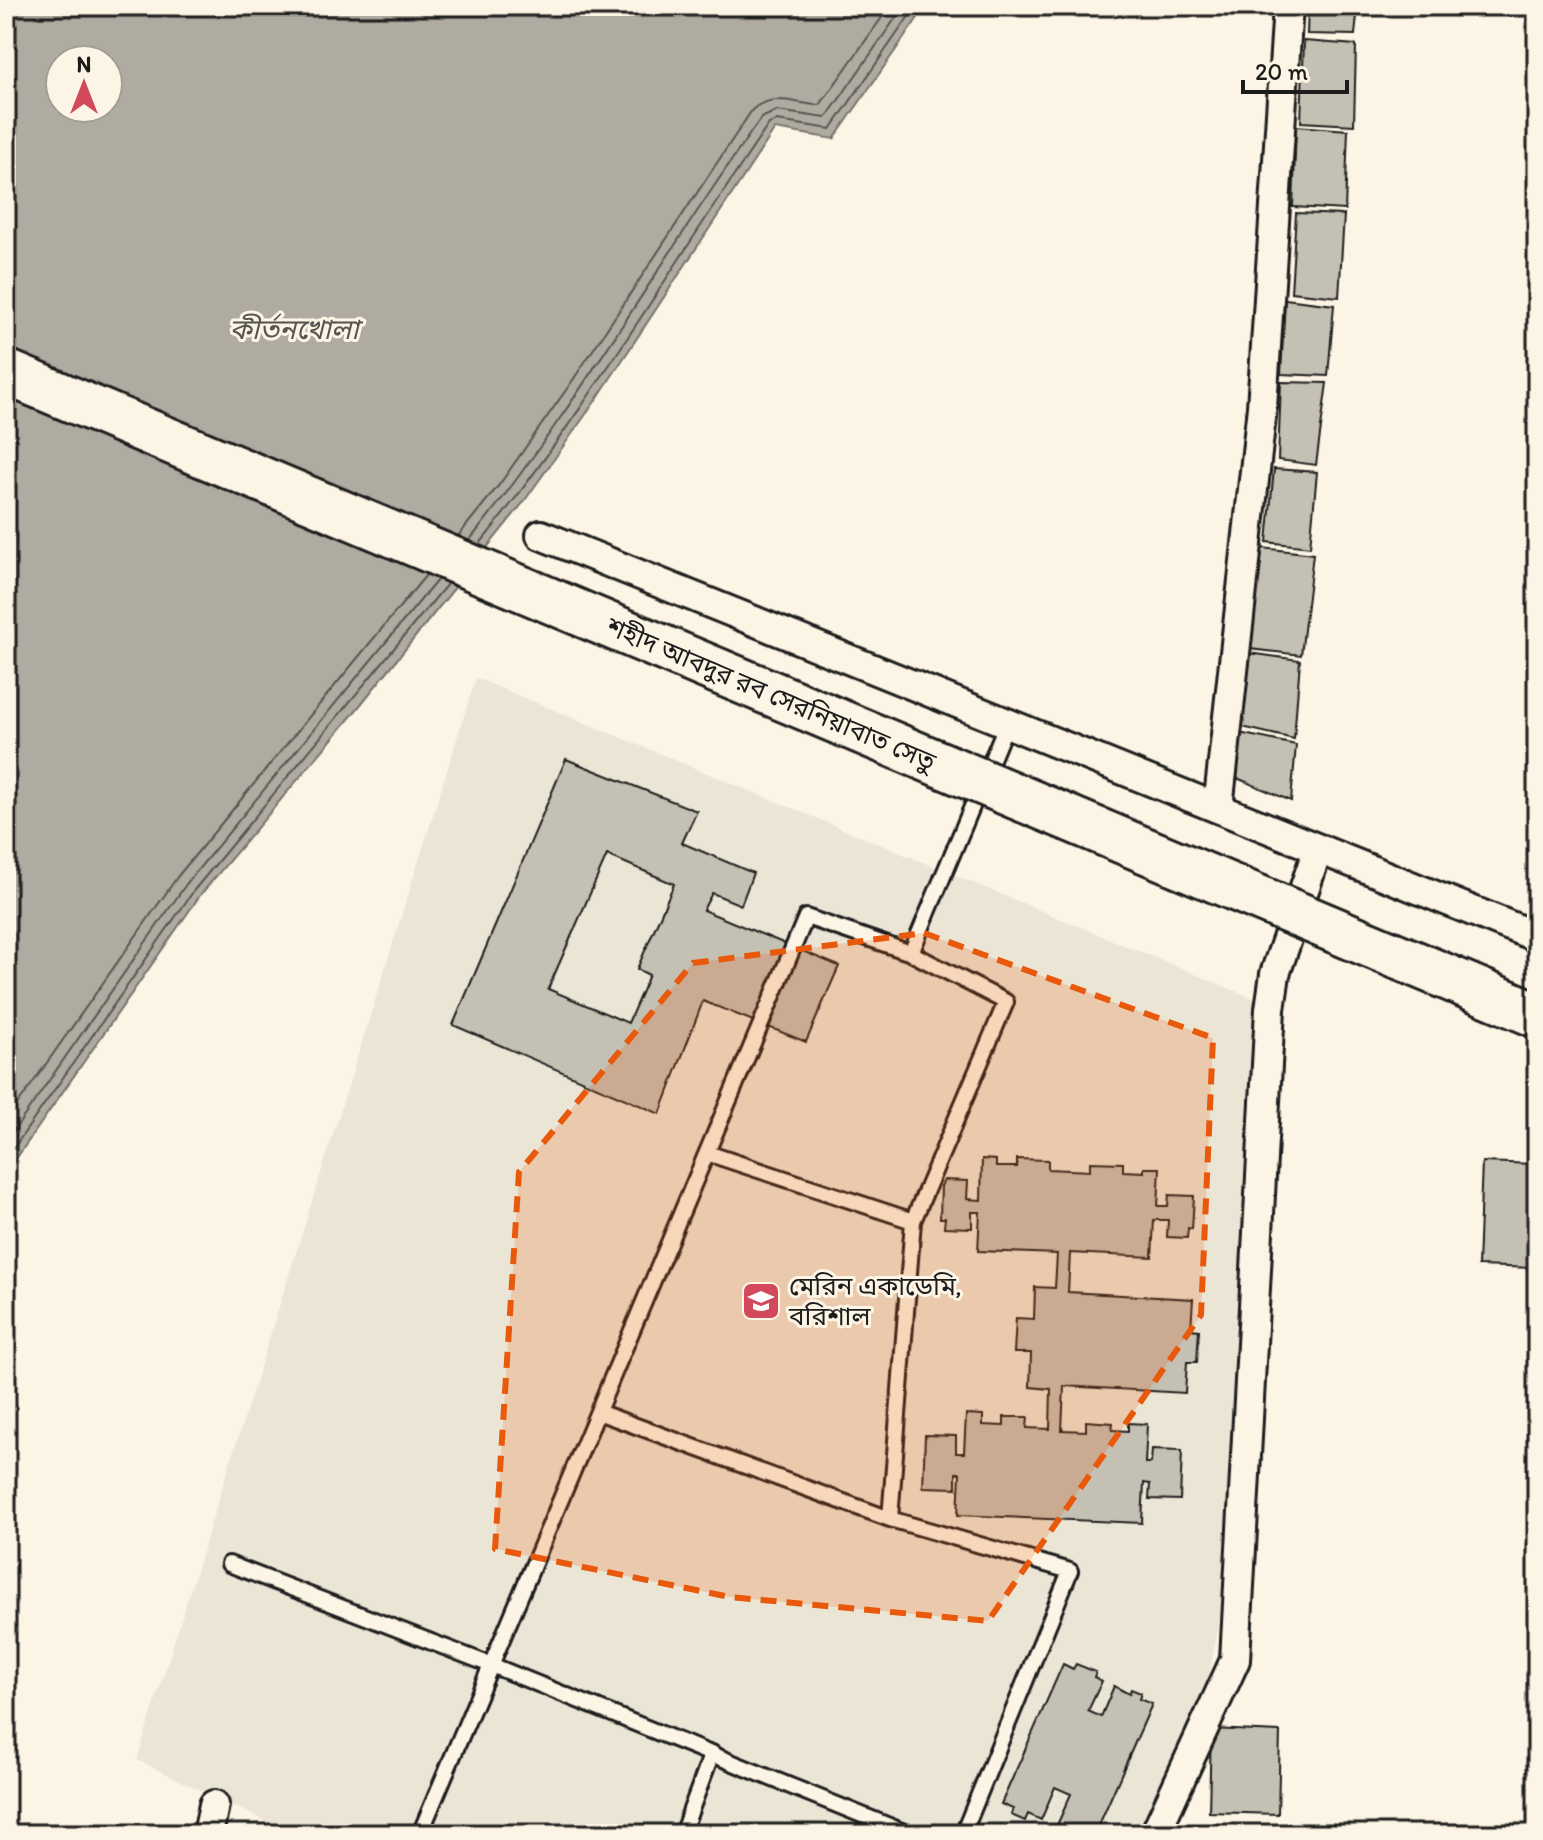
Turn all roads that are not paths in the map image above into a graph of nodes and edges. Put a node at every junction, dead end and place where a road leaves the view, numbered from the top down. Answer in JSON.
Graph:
{"nodes":[{"id":1,"x":1288,"y":6,"type":"edge"},
{"id":2,"x":6,"y":372,"type":"edge"},
{"id":3,"x":541,"y":535,"type":"dead end"},
{"id":4,"x":1007,"y":723,"type":"junction"},
{"id":5,"x":1218,"y":808,"type":"junction"},
{"id":6,"x":1318,"y":849,"type":"junction"},
{"id":7,"x":1537,"y":937,"type":"edge"},
{"id":8,"x":911,"y":953,"type":"junction"},
{"id":9,"x":1537,"y":1015,"type":"edge"},
{"id":10,"x":707,"y":1153,"type":"junction"},
{"id":11,"x":913,"y":1221,"type":"junction"},
{"id":12,"x":598,"y":1412,"type":"junction"},
{"id":13,"x":890,"y":1519,"type":"junction"},
{"id":14,"x":229,"y":1564,"type":"dead end"},
{"id":15,"x":491,"y":1665,"type":"junction"},
{"id":16,"x":712,"y":1753,"type":"junction"},
{"id":17,"x":214,"y":1805,"type":"dead end"},
{"id":18,"x":208,"y":1834,"type":"edge"},
{"id":19,"x":420,"y":1834,"type":"edge"},
{"id":20,"x":682,"y":1834,"type":"edge"},
{"id":21,"x":909,"y":1834,"type":"edge"},
{"id":22,"x":963,"y":1834,"type":"edge"},
{"id":23,"x":1155,"y":1834,"type":"edge"}],
"edges":[{"from":1,"to":5,"type":"street"},
{"from":2,"to":9,"type":"highway","name":"শহীদ আবদুর রব সেরনিয়াবাত সেতু","bridge":true},
{"from":3,"to":4,"type":"street"},
{"from":4,"to":5,"type":"street"},
{"from":4,"to":8,"type":"lane"},
{"from":5,"to":6,"type":"street"},
{"from":6,"to":7,"type":"street"},
{"from":6,"to":23,"type":"street"},
{"from":8,"to":10,"type":"lane"},
{"from":8,"to":11,"type":"lane"},
{"from":10,"to":11,"type":"lane"},
{"from":10,"to":12,"type":"lane"},
{"from":11,"to":13,"type":"lane"},
{"from":12,"to":13,"type":"lane"},
{"from":12,"to":15,"type":"lane"},
{"from":13,"to":22,"type":"lane"},
{"from":14,"to":15,"type":"lane"},
{"from":15,"to":16,"type":"lane"},
{"from":15,"to":19,"type":"lane"},
{"from":16,"to":20,"type":"lane"},
{"from":16,"to":21,"type":"lane"},
{"from":17,"to":18,"type":"street"}]}
